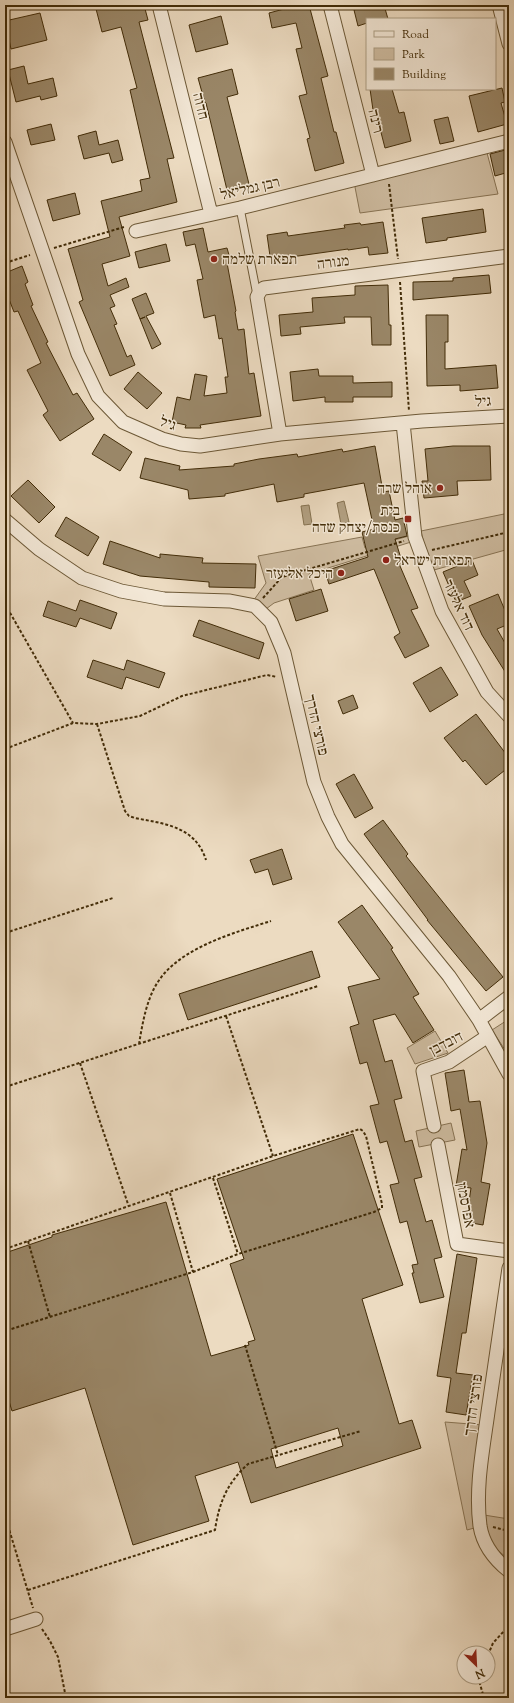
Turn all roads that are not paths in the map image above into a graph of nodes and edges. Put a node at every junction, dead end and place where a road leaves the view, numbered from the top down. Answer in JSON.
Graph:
{"nodes":[{"id":1,"x":159,"y":5,"type":"edge"},
{"id":2,"x":330,"y":5,"type":"edge"},
{"id":3,"x":499,"y":5,"type":"edge"},
{"id":4,"x":509,"y":44,"type":"edge"},
{"id":5,"x":509,"y":141,"type":"edge"},
{"id":6,"x":5,"y":142,"type":"edge"},
{"id":7,"x":373,"y":175,"type":"junction"},
{"id":8,"x":240,"y":208,"type":"junction"},
{"id":9,"x":211,"y":214,"type":"junction"},
{"id":10,"x":136,"y":231,"type":"road end"},
{"id":11,"x":509,"y":256,"type":"edge"},
{"id":12,"x":257,"y":297,"type":"junction"},
{"id":13,"x":509,"y":416,"type":"edge"},
{"id":14,"x":406,"y":422,"type":"junction"},
{"id":15,"x":280,"y":434,"type":"junction"},
{"id":16,"x":5,"y":520,"type":"edge"},
{"id":17,"x":509,"y":716,"type":"edge"},
{"id":18,"x":509,"y":997,"type":"edge"},
{"id":19,"x":479,"y":1020,"type":"junction"},
{"id":20,"x":488,"y":1036,"type":"junction"},
{"id":21,"x":509,"y":1074,"type":"edge"},
{"id":22,"x":434,"y":1126,"type":"dead end"},
{"id":23,"x":438,"y":1145,"type":"dead end"},
{"id":24,"x":509,"y":1251,"type":"edge"},
{"id":25,"x":509,"y":1268,"type":"edge"},
{"id":26,"x":509,"y":1571,"type":"edge"},
{"id":27,"x":36,"y":1619,"type":"dead end"},
{"id":28,"x":5,"y":1629,"type":"edge"}],
"edges":[{"from":1,"to":9,"type":"street","name":"חדוה"},
{"from":2,"to":7,"type":"street","name":"רינה"},
{"from":3,"to":4,"type":"street"},
{"from":5,"to":7,"type":"street","name":"רבן גמליאל"},
{"from":6,"to":15,"type":"street","name":"גיל"},
{"from":7,"to":8,"type":"street","name":"רבן גמליאל"},
{"from":8,"to":9,"type":"street","name":"רבן גמליאל"},
{"from":8,"to":12,"type":"lane"},
{"from":9,"to":10,"type":"street","name":"רבן גמליאל"},
{"from":11,"to":12,"type":"street","name":"מנורה"},
{"from":12,"to":15,"type":"street"},
{"from":13,"to":14,"type":"street","name":"גיל"},
{"from":14,"to":15,"type":"street","name":"גיל"},
{"from":14,"to":17,"type":"street","name":"דוד אלעזר"},
{"from":16,"to":19,"type":"street","name":"פורצי הדרך"},
{"from":18,"to":19,"type":"street"},
{"from":19,"to":20,"type":"street","name":"פורצי הדרך"},
{"from":20,"to":21,"type":"street","name":"פורצי הדרך"},
{"from":20,"to":22,"type":"street","name":"דובדבן"},
{"from":23,"to":24,"type":"street","name":"אפרסמון"},
{"from":25,"to":26,"type":"street","name":"פורצי הדרך"},
{"from":27,"to":28,"type":"street"}]}
